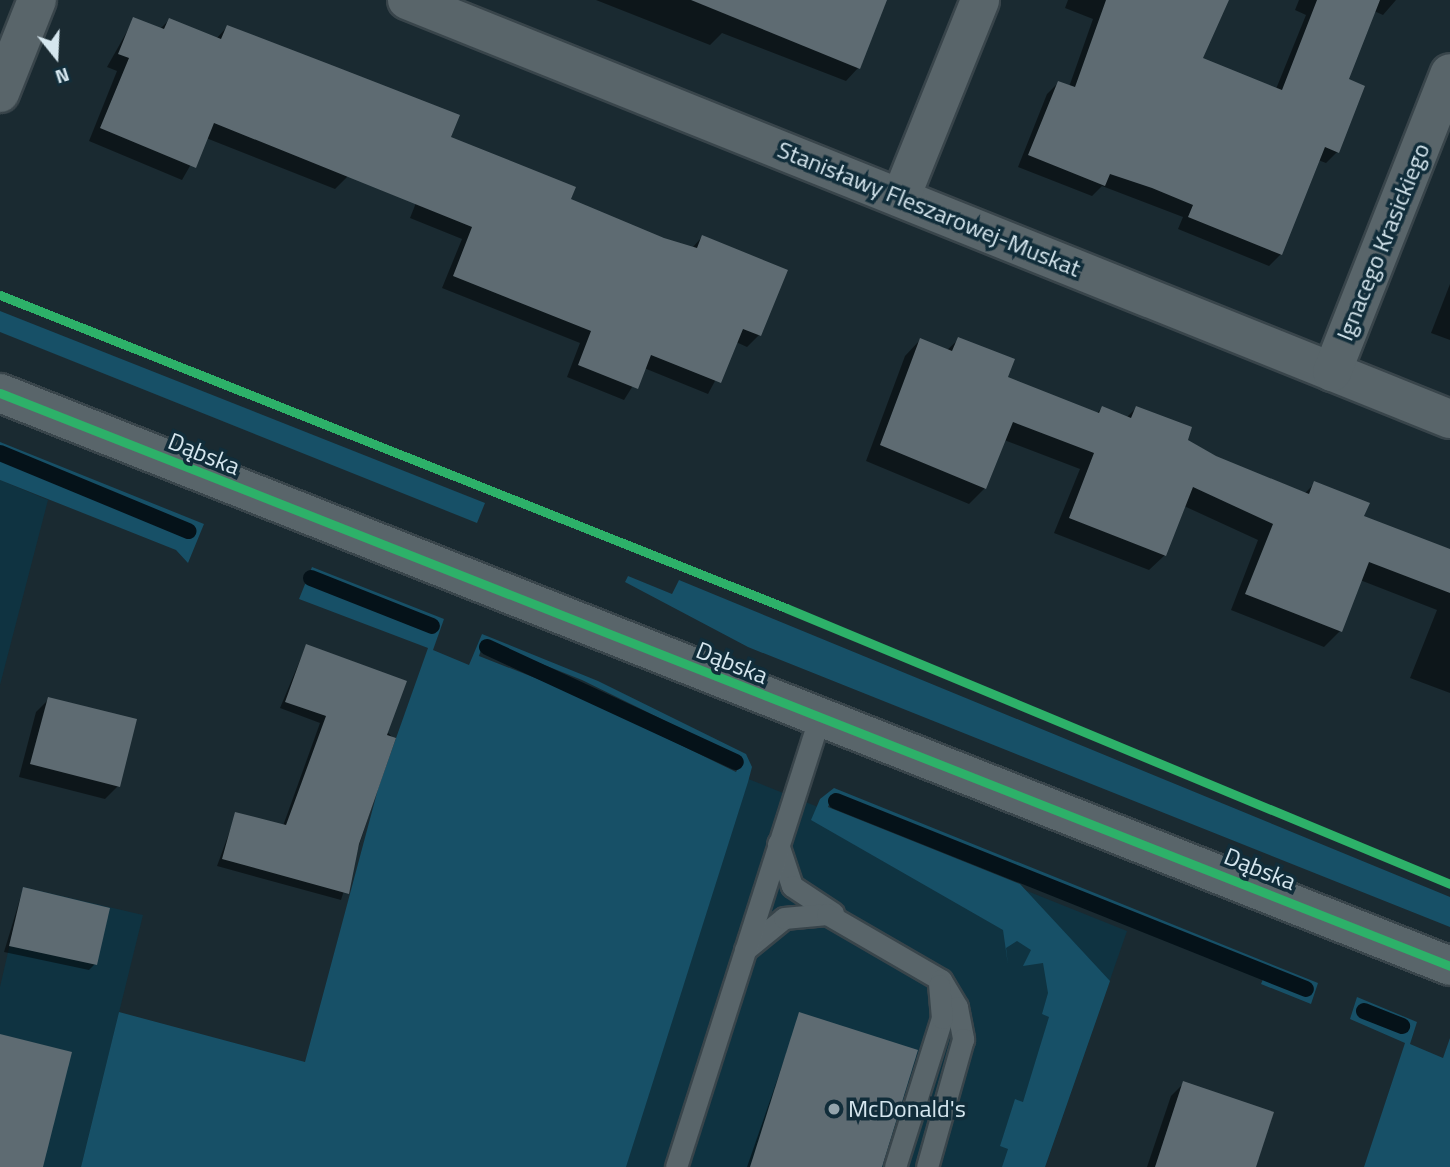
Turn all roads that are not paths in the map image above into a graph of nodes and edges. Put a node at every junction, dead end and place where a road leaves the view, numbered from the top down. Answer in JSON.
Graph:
{"nodes":[{"id":1,"x":37,"y":0,"type":"edge"},
{"id":2,"x":407,"y":0,"type":"edge"},
{"id":3,"x":980,"y":0,"type":"edge"},
{"id":4,"x":1450,"y":73,"type":"edge"},
{"id":5,"x":0,"y":93,"type":"edge"},
{"id":6,"x":901,"y":197,"type":"junction"},
{"id":7,"x":1332,"y":372,"type":"junction"},
{"id":8,"x":0,"y":393,"type":"edge"},
{"id":9,"x":1450,"y":419,"type":"edge"},
{"id":10,"x":819,"y":718,"type":"junction"},
{"id":11,"x":780,"y":832,"type":"junction"},
{"id":12,"x":852,"y":924,"type":"junction"},
{"id":13,"x":1450,"y":966,"type":"edge"},
{"id":14,"x":736,"y":967,"type":"junction"},
{"id":15,"x":926,"y":968,"type":"junction"},
{"id":16,"x":676,"y":1167,"type":"edge"},
{"id":17,"x":895,"y":1167,"type":"edge"},
{"id":18,"x":927,"y":1167,"type":"edge"}],
"edges":[{"from":1,"to":5,"type":"street"},
{"from":2,"to":6,"type":"street","name":"Stanisławy Fleszarowej-Muskat"},
{"from":3,"to":6,"type":"street"},
{"from":4,"to":7,"type":"street","name":"Ignacego Krasickiego"},
{"from":6,"to":7,"type":"street","name":"Stanisławy Fleszarowej-Muskat"},
{"from":7,"to":9,"type":"street","name":"Stanisławy Fleszarowej-Muskat"},
{"from":8,"to":10,"type":"street","name":"Dąbska"},
{"from":10,"to":11,"type":"lane"},
{"from":10,"to":13,"type":"street","name":"Dąbska"},
{"from":11,"to":12,"type":"lane"},
{"from":11,"to":14,"type":"lane"},
{"from":12,"to":14,"type":"lane"},
{"from":12,"to":15,"type":"lane"},
{"from":14,"to":16,"type":"lane"},
{"from":15,"to":17,"type":"lane"},
{"from":15,"to":18,"type":"lane"}]}
